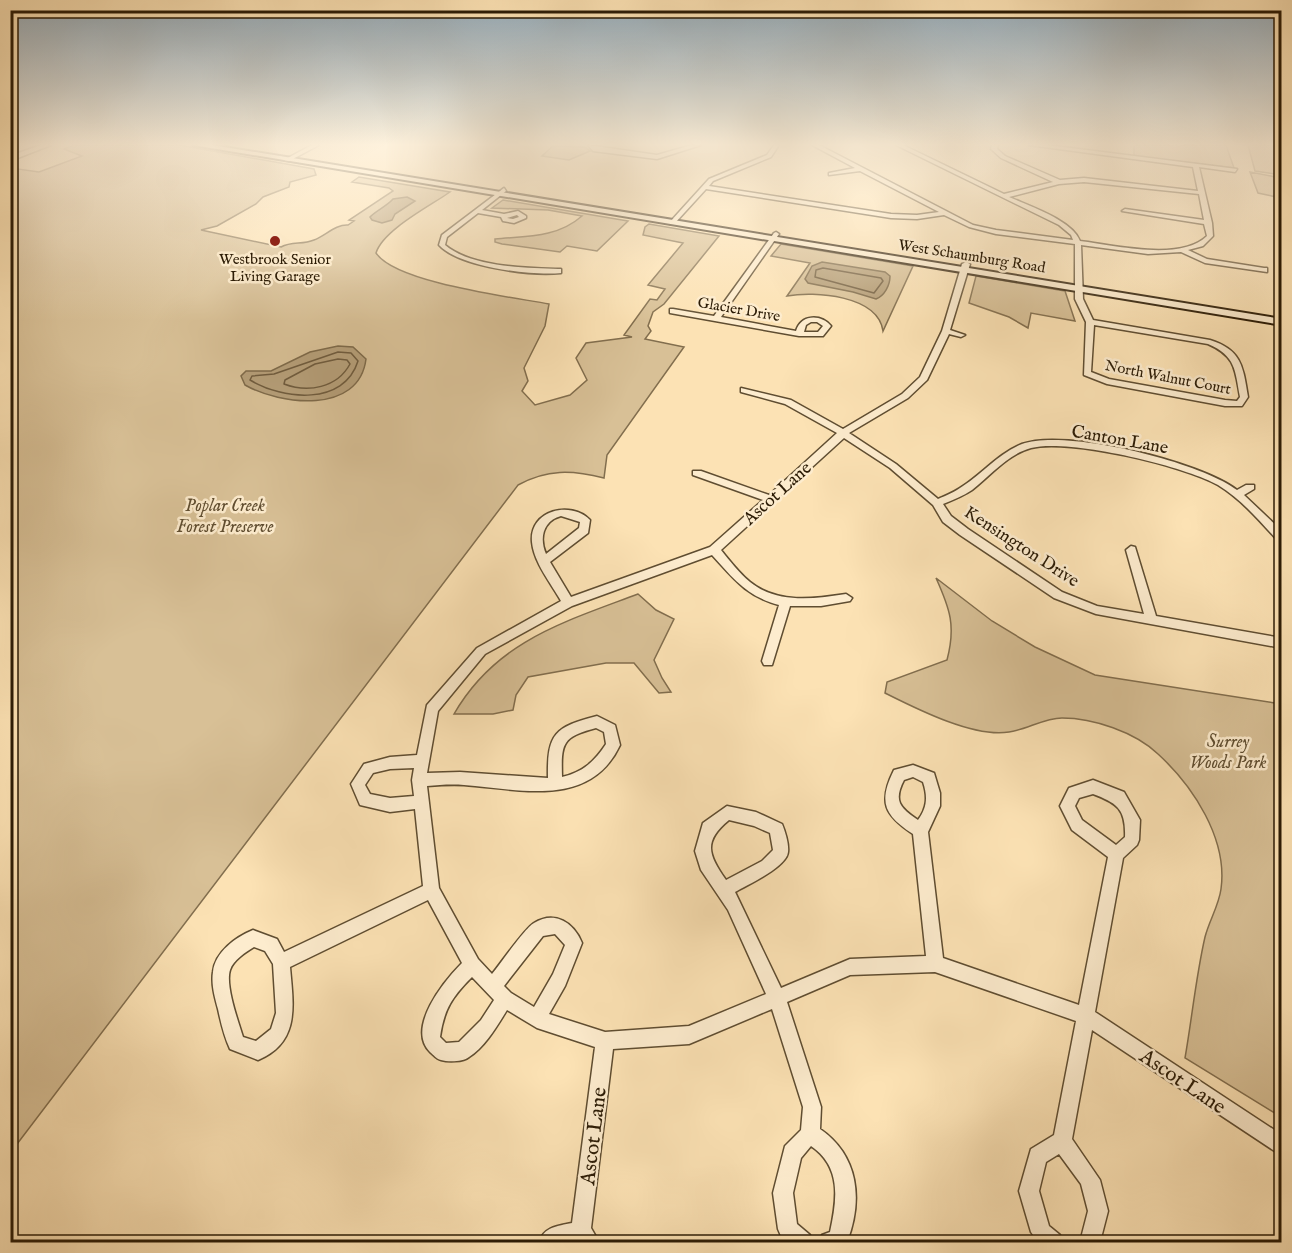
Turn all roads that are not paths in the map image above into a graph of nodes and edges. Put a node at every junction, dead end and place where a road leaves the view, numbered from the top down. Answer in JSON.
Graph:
{"nodes":[{"id":1,"x":487,"y":203,"type":"edge"},
{"id":2,"x":572,"y":203,"type":"edge"},
{"id":3,"x":689,"y":203,"type":"edge"},
{"id":4,"x":810,"y":203,"type":"edge"},
{"id":5,"x":926,"y":203,"type":"edge"},
{"id":6,"x":1019,"y":203,"type":"edge"},
{"id":7,"x":1205,"y":203,"type":"edge"},
{"id":8,"x":477,"y":211,"type":"junction"},
{"id":9,"x":1125,"y":211,"type":"dead end"},
{"id":10,"x":944,"y":213,"type":"junction"},
{"id":11,"x":504,"y":216,"type":"dead end"},
{"id":12,"x":674,"y":220,"type":"junction"},
{"id":13,"x":1209,"y":223,"type":"junction"},
{"id":14,"x":775,"y":237,"type":"junction"},
{"id":15,"x":1078,"y":244,"type":"junction"},
{"id":16,"x":443,"y":247,"type":"junction"},
{"id":17,"x":432,"y":249,"type":"dead end"},
{"id":18,"x":1182,"y":250,"type":"junction"},
{"id":19,"x":965,"y":267,"type":"junction"},
{"id":20,"x":1264,"y":270,"type":"dead end"},
{"id":21,"x":558,"y":271,"type":"dead end"},
{"id":22,"x":1078,"y":285,"type":"junction"},
{"id":23,"x":673,"y":311,"type":"dead end"},
{"id":24,"x":1281,"y":315,"type":"edge"},
{"id":25,"x":717,"y":318,"type":"junction"},
{"id":26,"x":1090,"y":322,"type":"junction"},
{"id":27,"x":1281,"y":322,"type":"edge"},
{"id":28,"x":946,"y":331,"type":"junction"},
{"id":29,"x":800,"y":334,"type":"dead end"},
{"id":30,"x":961,"y":334,"type":"dead end"},
{"id":31,"x":744,"y":390,"type":"dead end"},
{"id":32,"x":843,"y":433,"type":"junction"},
{"id":33,"x":697,"y":473,"type":"dead end"},
{"id":34,"x":1250,"y":487,"type":"dead end"},
{"id":35,"x":1236,"y":495,"type":"junction"},
{"id":36,"x":770,"y":499,"type":"junction"},
{"id":37,"x":936,"y":503,"type":"junction"},
{"id":38,"x":1281,"y":538,"type":"edge"},
{"id":39,"x":714,"y":550,"type":"junction"},
{"id":40,"x":1131,"y":550,"type":"dead end"},
{"id":41,"x":544,"y":561,"type":"junction"},
{"id":42,"x":846,"y":598,"type":"dead end"},
{"id":43,"x":568,"y":603,"type":"junction"},
{"id":44,"x":785,"y":603,"type":"junction"},
{"id":45,"x":1151,"y":619,"type":"junction"},
{"id":46,"x":1281,"y":643,"type":"edge"},
{"id":47,"x":768,"y":661,"type":"dead end"},
{"id":48,"x":422,"y":761,"type":"junction"},
{"id":49,"x":418,"y":780,"type":"junction"},
{"id":50,"x":555,"y":783,"type":"junction"},
{"id":51,"x":421,"y":802,"type":"junction"},
{"id":52,"x":920,"y":830,"type":"dead end"},
{"id":53,"x":1116,"y":854,"type":"junction"},
{"id":54,"x":725,"y":889,"type":"junction"},
{"id":55,"x":431,"y":890,"type":"junction"},
{"id":56,"x":281,"y":962,"type":"junction"},
{"id":57,"x":935,"y":964,"type":"junction"},
{"id":58,"x":472,"y":965,"type":"junction"},
{"id":59,"x":499,"y":993,"type":"junction"},
{"id":60,"x":777,"y":998,"type":"junction"},
{"id":61,"x":1084,"y":1015,"type":"junction"},
{"id":62,"x":537,"y":1019,"type":"junction"},
{"id":63,"x":605,"y":1041,"type":"junction"},
{"id":64,"x":810,"y":1134,"type":"junction"},
{"id":65,"x":1062,"y":1141,"type":"junction"},
{"id":66,"x":1281,"y":1147,"type":"edge"},
{"id":67,"x":585,"y":1237,"type":"edge"},
{"id":68,"x":549,"y":1242,"type":"edge"},
{"id":69,"x":803,"y":1242,"type":"edge"},
{"id":70,"x":830,"y":1242,"type":"edge"},
{"id":71,"x":1053,"y":1242,"type":"edge"},
{"id":72,"x":1090,"y":1242,"type":"edge"}],
"edges":[{"from":1,"to":8,"type":"street"},
{"from":2,"to":12,"type":"main road","name":"West Schaumburg Road"},
{"from":3,"to":12,"type":"street"},
{"from":4,"to":10,"type":"street"},
{"from":5,"to":10,"type":"street"},
{"from":6,"to":15,"type":"street"},
{"from":7,"to":13,"type":"street"},
{"from":8,"to":11,"type":"street"},
{"from":8,"to":16,"type":"street"},
{"from":9,"to":13,"type":"street"},
{"from":10,"to":15,"type":"street"},
{"from":12,"to":14,"type":"main road","name":"West Schaumburg Road"},
{"from":13,"to":18,"type":"street"},
{"from":14,"to":19,"type":"main road","name":"West Schaumburg Road"},
{"from":14,"to":25,"type":"street"},
{"from":15,"to":18,"type":"street"},
{"from":15,"to":22,"type":"street","name":"North Walnut Court"},
{"from":16,"to":17,"type":"street"},
{"from":16,"to":21,"type":"street"},
{"from":18,"to":20,"type":"street"},
{"from":19,"to":22,"type":"main road","name":"West Schaumburg Road"},
{"from":19,"to":28,"type":"street","name":"Ascot Lane"},
{"from":22,"to":24,"type":"main road","name":"West Schaumburg Road"},
{"from":22,"to":26,"type":"street","name":"North Walnut Court"},
{"from":22,"to":27,"type":"main road","name":"West Schaumburg Road"},
{"from":23,"to":25,"type":"street","name":"Glacier Drive"},
{"from":25,"to":29,"type":"street","name":"Glacier Drive"},
{"from":26,"to":26,"type":"street","name":"North Walnut Court"},
{"from":28,"to":30,"type":"street"},
{"from":28,"to":32,"type":"street","name":"Ascot Lane"},
{"from":31,"to":32,"type":"street","name":"Kensington Drive"},
{"from":32,"to":36,"type":"street","name":"Ascot Lane"},
{"from":32,"to":37,"type":"street","name":"Kensington Drive"},
{"from":33,"to":36,"type":"street"},
{"from":34,"to":35,"type":"street"},
{"from":35,"to":37,"type":"street","name":"Canton Lane"},
{"from":35,"to":38,"type":"street","name":"Canton Lane"},
{"from":36,"to":39,"type":"street","name":"Ascot Lane"},
{"from":37,"to":45,"type":"street","name":"Kensington Drive"},
{"from":39,"to":43,"type":"street","name":"Ascot Lane"},
{"from":39,"to":44,"type":"street"},
{"from":40,"to":45,"type":"street"},
{"from":41,"to":41,"type":"street"},
{"from":41,"to":43,"type":"street"},
{"from":42,"to":44,"type":"street"},
{"from":43,"to":48,"type":"street","name":"Ascot Lane"},
{"from":44,"to":47,"type":"street"},
{"from":45,"to":46,"type":"street","name":"Kensington Drive"},
{"from":48,"to":49,"type":"street","name":"Ascot Lane"},
{"from":48,"to":51,"type":"street"},
{"from":49,"to":50,"type":"street"},
{"from":49,"to":51,"type":"street","name":"Ascot Lane"},
{"from":50,"to":50,"type":"street"},
{"from":51,"to":55,"type":"street","name":"Ascot Lane"},
{"from":52,"to":57,"type":"street"},
{"from":53,"to":53,"type":"street"},
{"from":53,"to":61,"type":"street"},
{"from":54,"to":54,"type":"street"},
{"from":54,"to":60,"type":"street"},
{"from":55,"to":56,"type":"street"},
{"from":55,"to":58,"type":"street","name":"Ascot Lane"},
{"from":56,"to":56,"type":"street"},
{"from":57,"to":60,"type":"street","name":"Ascot Lane"},
{"from":57,"to":61,"type":"street","name":"Ascot Lane"},
{"from":58,"to":59,"type":"street","name":"Ascot Lane"},
{"from":58,"to":59,"type":"street"},
{"from":59,"to":62,"type":"street","name":"Ascot Lane"},
{"from":59,"to":62,"type":"street"},
{"from":60,"to":63,"type":"street","name":"Ascot Lane"},
{"from":60,"to":64,"type":"street"},
{"from":61,"to":65,"type":"street"},
{"from":61,"to":66,"type":"street","name":"Ascot Lane"},
{"from":62,"to":63,"type":"street","name":"Ascot Lane"},
{"from":63,"to":67,"type":"street","name":"Ascot Lane"},
{"from":64,"to":69,"type":"street"},
{"from":64,"to":70,"type":"street"},
{"from":65,"to":71,"type":"street"},
{"from":65,"to":72,"type":"street"},
{"from":67,"to":68,"type":"street","name":"Ascot Lane"}]}
